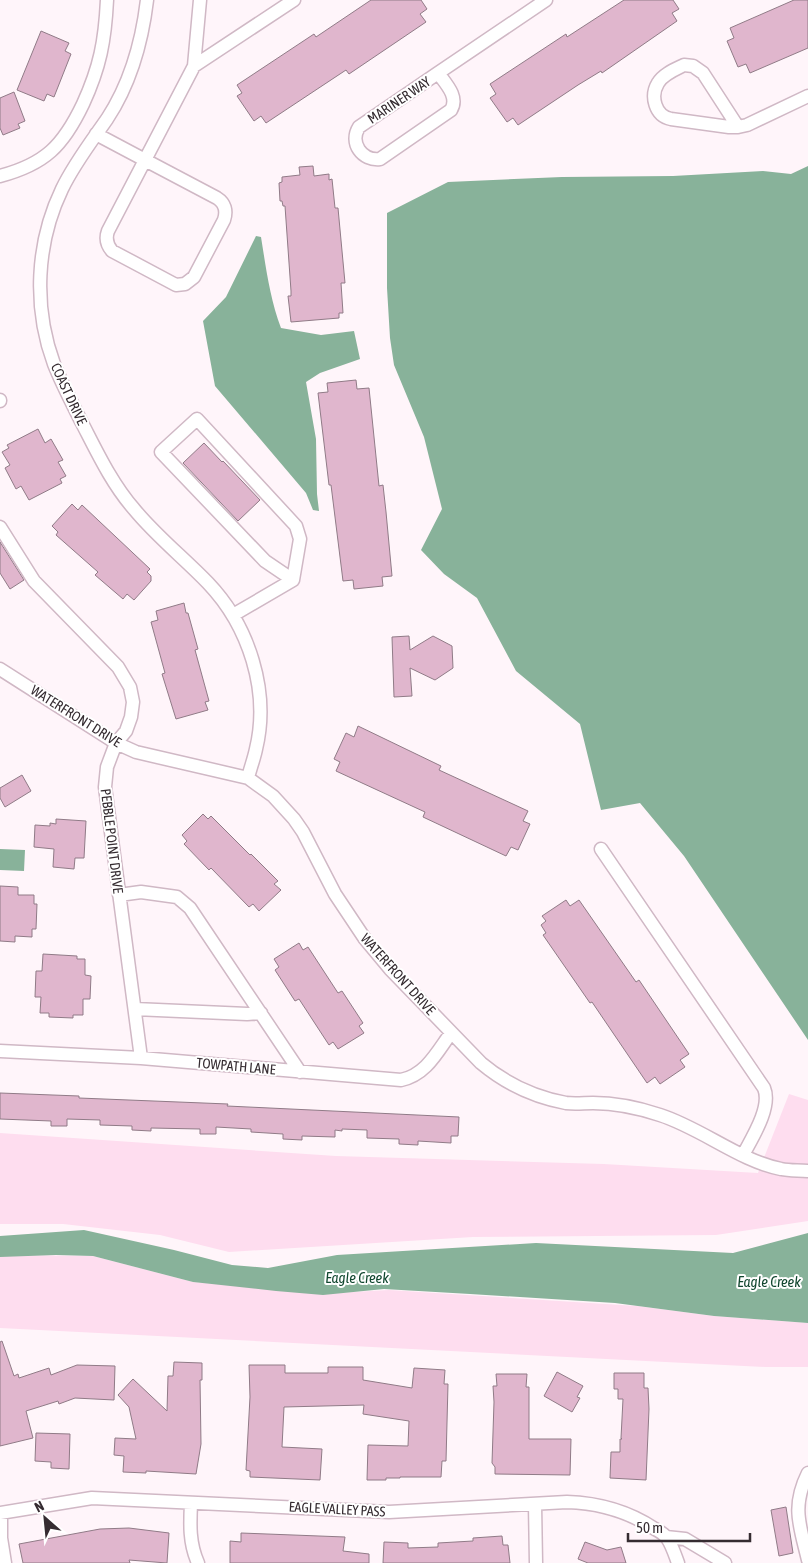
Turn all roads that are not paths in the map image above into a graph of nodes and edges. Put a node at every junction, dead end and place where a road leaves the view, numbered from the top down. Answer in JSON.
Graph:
{"nodes":[{"id":1,"x":107,"y":0,"type":"edge"},
{"id":2,"x":147,"y":0,"type":"edge"},
{"id":3,"x":200,"y":0,"type":"edge"},
{"id":4,"x":294,"y":0,"type":"edge"},
{"id":5,"x":546,"y":0,"type":"edge"},
{"id":6,"x":194,"y":66,"type":"junction"},
{"id":7,"x":438,"y":73,"type":"junction"},
{"id":8,"x":808,"y":96,"type":"edge"},
{"id":9,"x":738,"y":127,"type":"junction"},
{"id":10,"x":96,"y":134,"type":"junction"},
{"id":11,"x":145,"y":160,"type":"junction"},
{"id":12,"x":0,"y":176,"type":"edge"},
{"id":13,"x":0,"y":527,"type":"edge"},
{"id":14,"x":292,"y":580,"type":"junction"},
{"id":15,"x":233,"y":615,"type":"junction"},
{"id":16,"x":0,"y":669,"type":"edge"},
{"id":17,"x":116,"y":743,"type":"junction"},
{"id":18,"x":248,"y":778,"type":"junction"},
{"id":19,"x":601,"y":849,"type":"dead end"},
{"id":20,"x":119,"y":894,"type":"junction"},
{"id":21,"x":135,"y":1010,"type":"junction"},
{"id":22,"x":261,"y":1013,"type":"junction"},
{"id":23,"x":452,"y":1033,"type":"junction"},
{"id":24,"x":0,"y":1051,"type":"edge"},
{"id":25,"x":141,"y":1058,"type":"junction"},
{"id":26,"x":300,"y":1072,"type":"junction"},
{"id":27,"x":743,"y":1154,"type":"junction"},
{"id":28,"x":808,"y":1171,"type":"edge"},
{"id":29,"x":808,"y":1473,"type":"edge"},
{"id":30,"x":191,"y":1503,"type":"junction"},
{"id":31,"x":535,"y":1504,"type":"junction"},
{"id":32,"x":0,"y":1513,"type":"edge"},
{"id":33,"x":666,"y":1537,"type":"junction"},
{"id":34,"x":808,"y":1560,"type":"edge"},
{"id":35,"x":5,"y":1563,"type":"edge"},
{"id":36,"x":198,"y":1563,"type":"edge"},
{"id":37,"x":536,"y":1563,"type":"edge"},
{"id":38,"x":678,"y":1563,"type":"edge"},
{"id":39,"x":715,"y":1563,"type":"edge"},
{"id":40,"x":720,"y":1563,"type":"edge"},
{"id":41,"x":725,"y":1563,"type":"edge"}],
"edges":[{"from":1,"to":12,"type":"street"},
{"from":2,"to":10,"type":"street","name":"COAST DRIVE"},
{"from":3,"to":6,"type":"street"},
{"from":4,"to":6,"type":"street"},
{"from":5,"to":7,"type":"street","name":"MARINER WAY"},
{"from":6,"to":11,"type":"street"},
{"from":7,"to":7,"type":"street","name":"MARINER WAY"},
{"from":8,"to":9,"type":"street"},
{"from":9,"to":9,"type":"street"},
{"from":10,"to":11,"type":"street"},
{"from":10,"to":15,"type":"street","name":"COAST DRIVE"},
{"from":11,"to":11,"type":"street"},
{"from":13,"to":17,"type":"street","name":"PEBBLE POINT DRIVE"},
{"from":14,"to":14,"type":"street"},
{"from":14,"to":15,"type":"street"},
{"from":15,"to":18,"type":"street","name":"COAST DRIVE"},
{"from":16,"to":17,"type":"street","name":"WATERFRONT DRIVE"},
{"from":17,"to":18,"type":"street","name":"WATERFRONT DRIVE"},
{"from":17,"to":20,"type":"street","name":"PEBBLE POINT DRIVE"},
{"from":18,"to":23,"type":"street","name":"WATERFRONT DRIVE"},
{"from":19,"to":27,"type":"street"},
{"from":20,"to":21,"type":"street","name":"PEBBLE POINT DRIVE"},
{"from":20,"to":22,"type":"street"},
{"from":21,"to":22,"type":"street"},
{"from":21,"to":25,"type":"street","name":"PEBBLE POINT DRIVE"},
{"from":22,"to":26,"type":"street"},
{"from":23,"to":26,"type":"street","name":"TOWPATH LANE"},
{"from":23,"to":27,"type":"street","name":"WATERFRONT DRIVE"},
{"from":24,"to":25,"type":"street","name":"TOWPATH LANE"},
{"from":25,"to":26,"type":"street","name":"TOWPATH LANE"},
{"from":27,"to":28,"type":"street","name":"WATERFRONT DRIVE"},
{"from":29,"to":34,"type":"street"},
{"from":30,"to":31,"type":"street","name":"EAGLE VALLEY PASS"},
{"from":30,"to":32,"type":"street","name":"EAGLE VALLEY PASS"},
{"from":30,"to":36,"type":"street"},
{"from":31,"to":33,"type":"street","name":"EAGLE VALLEY PASS"},
{"from":31,"to":37,"type":"street"},
{"from":32,"to":35,"type":"street"},
{"from":33,"to":38,"type":"street"},
{"from":33,"to":41,"type":"street","name":"EAGLE VALLEY PASS"},
{"from":39,"to":40,"type":"street"}]}
